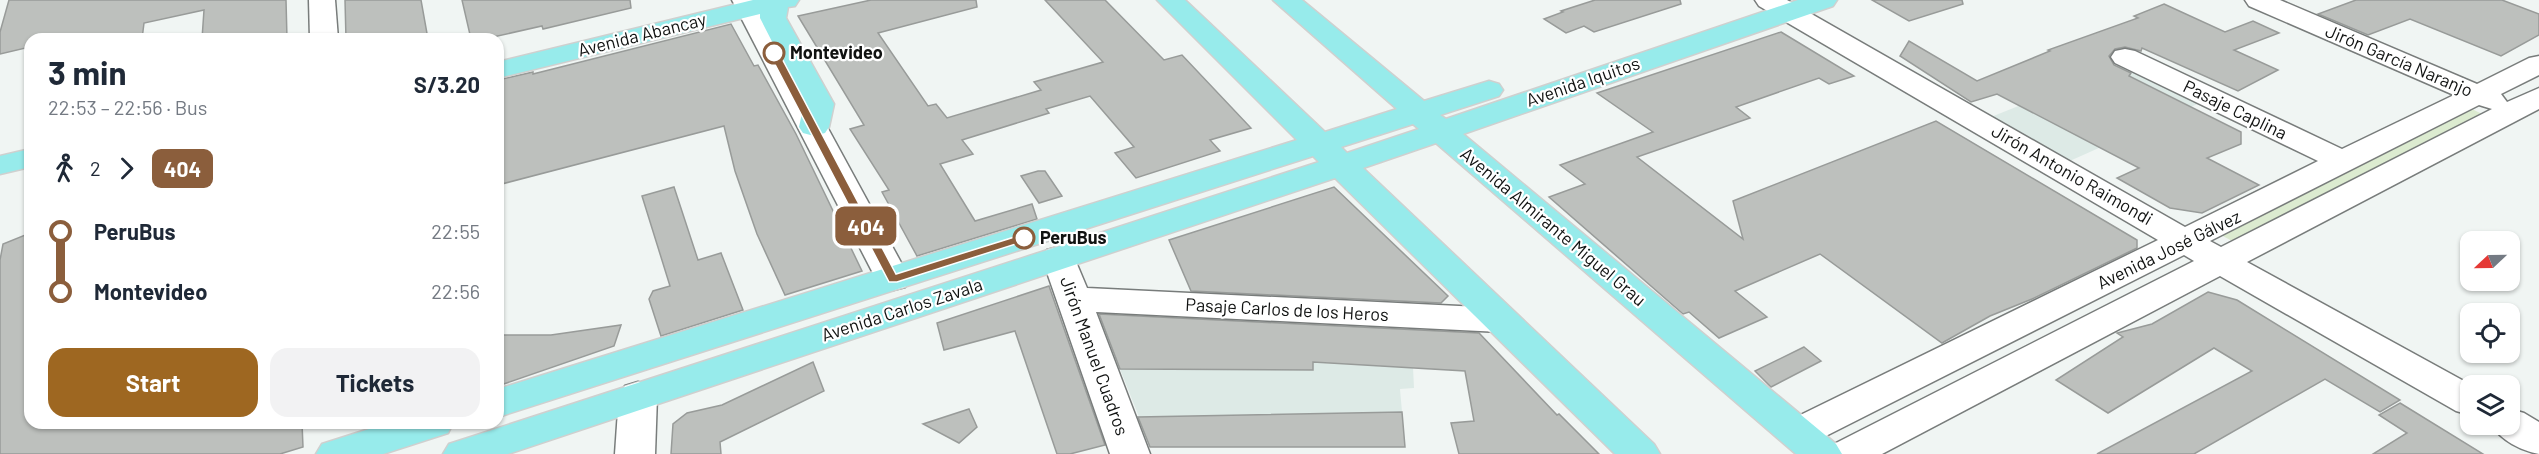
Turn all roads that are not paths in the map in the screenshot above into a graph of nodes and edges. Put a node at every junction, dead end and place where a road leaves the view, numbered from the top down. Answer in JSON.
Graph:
{"nodes":[{"id":1,"x":322,"y":0,"type":"edge"},
{"id":2,"x":697,"y":0,"type":"edge"},
{"id":3,"x":1170,"y":0,"type":"edge"},
{"id":4,"x":1286,"y":0,"type":"edge"},
{"id":5,"x":1762,"y":0,"type":"edge"},
{"id":6,"x":1824,"y":0,"type":"edge"},
{"id":7,"x":2258,"y":0,"type":"edge"},
{"id":8,"x":765,"y":3,"type":"edge"},
{"id":9,"x":1779,"y":6,"type":"edge"},
{"id":10,"x":324,"y":33,"type":"edge"},
{"id":11,"x":504,"y":47,"type":"edge"},
{"id":12,"x":2125,"y":57,"type":"dead end"},
{"id":13,"x":2539,"y":64,"type":"edge"},
{"id":14,"x":504,"y":68,"type":"edge"},
{"id":15,"x":2479,"y":95,"type":"junction"},
{"id":16,"x":2530,"y":109,"type":"edge"},
{"id":17,"x":1422,"y":124,"type":"junction"},
{"id":18,"x":1336,"y":153,"type":"junction"},
{"id":19,"x":24,"y":159,"type":"edge"},
{"id":20,"x":2344,"y":162,"type":"junction"},
{"id":21,"x":0,"y":165,"type":"edge"},
{"id":22,"x":24,"y":181,"type":"edge"},
{"id":23,"x":0,"y":187,"type":"edge"},
{"id":24,"x":1116,"y":224,"type":"junction"},
{"id":25,"x":2186,"y":241,"type":"junction"},
{"id":26,"x":1059,"y":258,"type":"junction"},
{"id":27,"x":2221,"y":262,"type":"junction"},
{"id":28,"x":893,"y":279,"type":"junction"},
{"id":29,"x":1073,"y":299,"type":"junction"},
{"id":30,"x":1500,"y":320,"type":"junction"},
{"id":31,"x":766,"y":337,"type":"junction"},
{"id":32,"x":2460,"y":395,"type":"edge"},
{"id":33,"x":638,"y":396,"type":"junction"},
{"id":34,"x":504,"y":402,"type":"edge"},
{"id":35,"x":410,"y":429,"type":"edge"},
{"id":36,"x":2520,"y":429,"type":"edge"},
{"id":37,"x":2539,"y":440,"type":"edge"},
{"id":38,"x":1810,"y":444,"type":"edge"},
{"id":39,"x":343,"y":446,"type":"edge"},
{"id":40,"x":463,"y":454,"type":"edge"},
{"id":41,"x":635,"y":454,"type":"edge"},
{"id":42,"x":1130,"y":454,"type":"edge"},
{"id":43,"x":1640,"y":454,"type":"edge"},
{"id":44,"x":1848,"y":454,"type":"edge"}],
"edges":[{"from":1,"to":10,"type":"street"},
{"from":2,"to":11,"type":"main road","name":"Avenida Abancay"},
{"from":3,"to":18,"type":"main road"},
{"from":4,"to":17,"type":"main road","name":"Avenida Almirante Miguel Grau"},
{"from":5,"to":17,"type":"main road","name":"Avenida Iquitos"},
{"from":6,"to":9,"type":"main road","name":"Avenida Iquitos"},
{"from":7,"to":15,"type":"street","name":"Jirón García Naranjo"},
{"from":8,"to":14,"type":"main road","name":"Avenida Abancay"},
{"from":8,"to":28,"type":"street"},
{"from":9,"to":17,"type":"main road","name":"Avenida Iquitos"},
{"from":9,"to":25,"type":"street","name":"Jirón Antonio Raimondi"},
{"from":12,"to":20,"type":"street","name":"Pasaje Caplina"},
{"from":13,"to":15,"type":"street","name":"Avenida José Gálvez"},
{"from":15,"to":16,"type":"street","name":"Jirón García Naranjo"},
{"from":15,"to":20,"type":"street","name":"Avenida José Gálvez"},
{"from":16,"to":27,"type":"street","name":"Avenida José Gálvez"},
{"from":17,"to":18,"type":"main road","name":"Avenida Iquitos"},
{"from":17,"to":38,"type":"main road","name":"Avenida Almirante Miguel Grau"},
{"from":18,"to":24,"type":"main road","name":"Avenida Carlos Zavala"},
{"from":18,"to":30,"type":"main road"},
{"from":19,"to":21,"type":"main road"},
{"from":20,"to":25,"type":"street","name":"Avenida José Gálvez"},
{"from":22,"to":23,"type":"main road"},
{"from":24,"to":26,"type":"main road","name":"Avenida Carlos Zavala"},
{"from":24,"to":28,"type":"main road","name":"Avenida Carlos Zavala"},
{"from":25,"to":27,"type":"street","name":"Jirón Antonio Raimondi"},
{"from":25,"to":38,"type":"street","name":"Avenida José Gálvez"},
{"from":26,"to":29,"type":"street","name":"Jirón Manuel Cuadros"},
{"from":26,"to":31,"type":"main road","name":"Avenida Carlos Zavala"},
{"from":27,"to":32,"type":"street","name":"Jirón Antonio Raimondi"},
{"from":27,"to":44,"type":"street","name":"Avenida José Gálvez"},
{"from":28,"to":31,"type":"main road","name":"Avenida Carlos Zavala"},
{"from":29,"to":30,"type":"street","name":"Pasaje Carlos de los Heros"},
{"from":29,"to":42,"type":"street","name":"Jirón Manuel Cuadros"},
{"from":30,"to":43,"type":"main road"},
{"from":31,"to":33,"type":"main road","name":"Avenida Carlos Zavala"},
{"from":31,"to":34,"type":"main road","name":"Avenida Carlos Zavala"},
{"from":33,"to":40,"type":"main road","name":"Avenida Carlos Zavala"},
{"from":33,"to":41,"type":"street"},
{"from":35,"to":39,"type":"main road"},
{"from":36,"to":37,"type":"street"}]}
